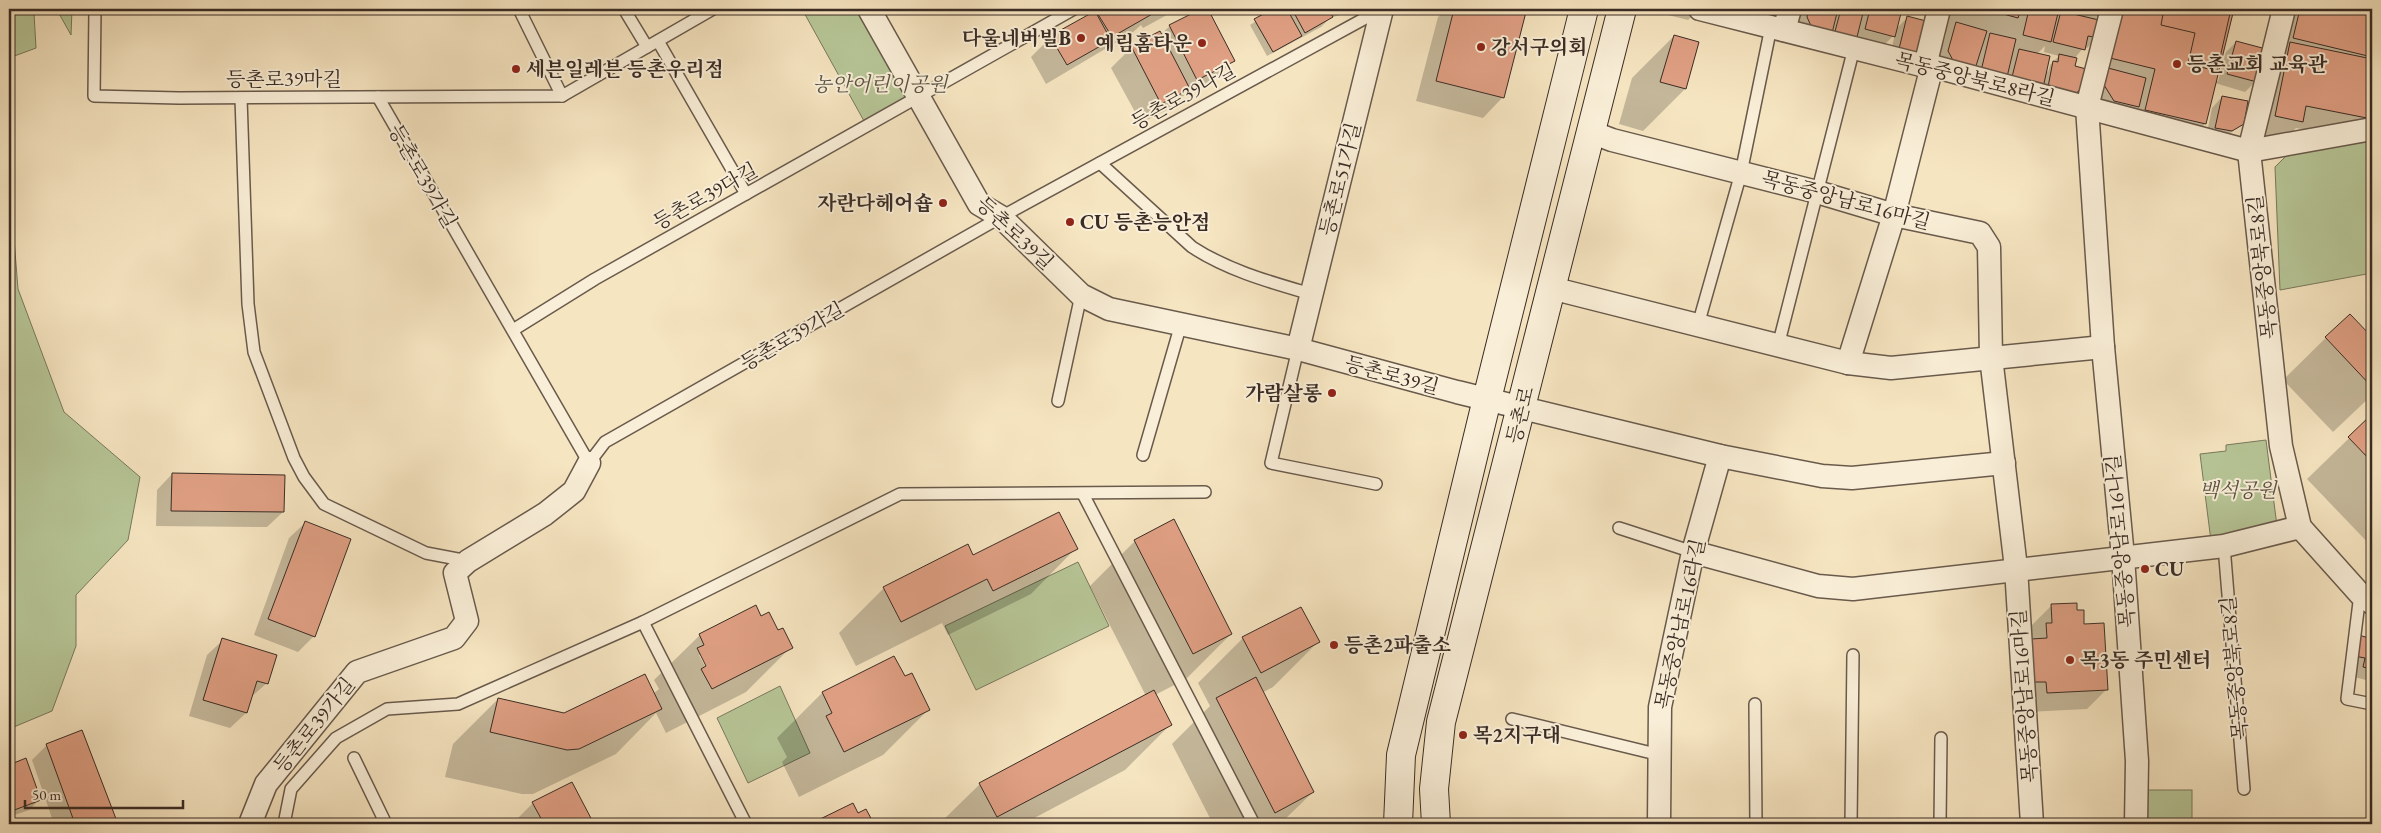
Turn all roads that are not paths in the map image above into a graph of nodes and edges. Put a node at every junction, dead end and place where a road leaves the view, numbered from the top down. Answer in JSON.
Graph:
{"nodes":[{"id":1,"x":95,"y":9,"type":"edge"},
{"id":2,"x":520,"y":9,"type":"edge"},
{"id":3,"x":624,"y":9,"type":"edge"},
{"id":4,"x":714,"y":9,"type":"edge"},
{"id":5,"x":869,"y":9,"type":"edge"},
{"id":6,"x":1074,"y":9,"type":"edge"},
{"id":7,"x":1382,"y":9,"type":"edge"},
{"id":8,"x":1584,"y":9,"type":"edge"},
{"id":9,"x":1622,"y":9,"type":"edge"},
{"id":10,"x":1700,"y":9,"type":"edge"},
{"id":11,"x":1790,"y":9,"type":"edge"},
{"id":12,"x":1940,"y":9,"type":"edge"},
{"id":13,"x":2112,"y":9,"type":"edge"},
{"id":14,"x":2284,"y":9,"type":"edge"},
{"id":15,"x":1778,"y":29,"type":"junction"},
{"id":16,"x":658,"y":41,"type":"junction"},
{"id":17,"x":647,"y":47,"type":"junction"},
{"id":18,"x":1854,"y":48,"type":"junction"},
{"id":19,"x":1928,"y":66,"type":"junction"},
{"id":20,"x":562,"y":96,"type":"junction"},
{"id":21,"x":378,"y":97,"type":"junction"},
{"id":22,"x":918,"y":97,"type":"junction"},
{"id":23,"x":241,"y":98,"type":"junction"},
{"id":24,"x":2087,"y":107,"type":"junction"},
{"id":25,"x":2372,"y":129,"type":"edge"},
{"id":26,"x":1591,"y":132,"type":"junction"},
{"id":27,"x":2249,"y":151,"type":"junction"},
{"id":28,"x":1100,"y":163,"type":"junction"},
{"id":29,"x":1741,"y":173,"type":"junction"},
{"id":30,"x":1817,"y":192,"type":"junction"},
{"id":31,"x":746,"y":194,"type":"junction"},
{"id":32,"x":1894,"y":215,"type":"junction"},
{"id":33,"x":1001,"y":217,"type":"junction"},
{"id":34,"x":1551,"y":288,"type":"junction"},
{"id":35,"x":1311,"y":294,"type":"junction"},
{"id":36,"x":1081,"y":295,"type":"junction"},
{"id":37,"x":1181,"y":324,"type":"junction"},
{"id":38,"x":1698,"y":325,"type":"junction"},
{"id":39,"x":513,"y":330,"type":"junction"},
{"id":40,"x":1778,"y":346,"type":"junction"},
{"id":41,"x":2103,"y":347,"type":"junction"},
{"id":42,"x":1298,"y":350,"type":"junction"},
{"id":43,"x":1991,"y":358,"type":"junction"},
{"id":44,"x":1848,"y":363,"type":"junction"},
{"id":45,"x":1487,"y":399,"type":"junction"},
{"id":46,"x":1058,"y":401,"type":"dead end"},
{"id":47,"x":1522,"y":408,"type":"junction"},
{"id":48,"x":1143,"y":455,"type":"dead end"},
{"id":49,"x":1720,"y":456,"type":"junction"},
{"id":50,"x":589,"y":463,"type":"junction"},
{"id":51,"x":2004,"y":463,"type":"junction"},
{"id":52,"x":1376,"y":484,"type":"dead end"},
{"id":53,"x":1205,"y":492,"type":"dead end"},
{"id":54,"x":1083,"y":494,"type":"junction"},
{"id":55,"x":2300,"y":527,"type":"junction"},
{"id":56,"x":1619,"y":528,"type":"dead end"},
{"id":57,"x":2224,"y":546,"type":"junction"},
{"id":58,"x":1693,"y":552,"type":"junction"},
{"id":59,"x":2123,"y":557,"type":"junction"},
{"id":60,"x":468,"y":561,"type":"junction"},
{"id":61,"x":2016,"y":568,"type":"junction"},
{"id":62,"x":2366,"y":599,"type":"edge"},
{"id":63,"x":643,"y":622,"type":"junction"},
{"id":64,"x":1853,"y":654,"type":"dead end"},
{"id":65,"x":1755,"y":704,"type":"dead end"},
{"id":66,"x":2372,"y":704,"type":"edge"},
{"id":67,"x":1512,"y":719,"type":"dead end"},
{"id":68,"x":1941,"y":738,"type":"dead end"},
{"id":69,"x":1660,"y":755,"type":"junction"},
{"id":70,"x":354,"y":758,"type":"dead end"},
{"id":71,"x":2244,"y":789,"type":"dead end"},
{"id":72,"x":250,"y":824,"type":"edge"},
{"id":73,"x":284,"y":824,"type":"edge"},
{"id":74,"x":386,"y":824,"type":"edge"},
{"id":75,"x":746,"y":824,"type":"edge"},
{"id":76,"x":1254,"y":824,"type":"edge"},
{"id":77,"x":1398,"y":824,"type":"edge"},
{"id":78,"x":1436,"y":824,"type":"edge"},
{"id":79,"x":1659,"y":824,"type":"edge"},
{"id":80,"x":1756,"y":824,"type":"edge"},
{"id":81,"x":1851,"y":824,"type":"edge"},
{"id":82,"x":1940,"y":824,"type":"edge"},
{"id":83,"x":2032,"y":824,"type":"edge"},
{"id":84,"x":2136,"y":824,"type":"edge"}],
"edges":[{"from":1,"to":23,"type":"lane","name":"등촌로39마길"},
{"from":2,"to":20,"type":"lane"},
{"from":3,"to":17,"type":"lane"},
{"from":4,"to":16,"type":"lane","name":"등촌로39마길"},
{"from":5,"to":22,"type":"street","name":"등촌로39길"},
{"from":6,"to":22,"type":"lane","name":"등촌로39다길"},
{"from":7,"to":28,"type":"lane","name":"등촌로39나길"},
{"from":7,"to":35,"type":"street","name":"등촌로51가길"},
{"from":8,"to":45,"type":"main road","name":"등촌로"},
{"from":9,"to":26,"type":"main road","name":"등촌로"},
{"from":10,"to":15,"type":"street","name":"목동중앙북로8라길"},
{"from":11,"to":15,"type":"street"},
{"from":12,"to":19,"type":"street"},
{"from":13,"to":24,"type":"street","name":"목동중앙남로16나길"},
{"from":14,"to":27,"type":"street","name":"목동중앙북로8길"},
{"from":15,"to":18,"type":"street","name":"목동중앙북로8라길"},
{"from":15,"to":29,"type":"lane"},
{"from":16,"to":17,"type":"lane","name":"등촌로39마길"},
{"from":16,"to":31,"type":"lane"},
{"from":17,"to":20,"type":"lane","name":"등촌로39마길"},
{"from":18,"to":19,"type":"street","name":"목동중앙북로8라길"},
{"from":18,"to":30,"type":"lane"},
{"from":19,"to":24,"type":"street","name":"목동중앙북로8라길"},
{"from":19,"to":32,"type":"street"},
{"from":20,"to":21,"type":"lane","name":"등촌로39마길"},
{"from":21,"to":23,"type":"lane","name":"등촌로39마길"},
{"from":21,"to":39,"type":"lane","name":"등촌로39가길"},
{"from":22,"to":31,"type":"lane","name":"등촌로39다길"},
{"from":22,"to":33,"type":"street","name":"등촌로39길"},
{"from":23,"to":60,"type":"lane"},
{"from":24,"to":27,"type":"street","name":"목동중앙북로8라길"},
{"from":24,"to":41,"type":"street","name":"목동중앙남로16나길"},
{"from":25,"to":27,"type":"street"},
{"from":26,"to":29,"type":"street","name":"목동중앙남로16마길"},
{"from":26,"to":34,"type":"main road","name":"등촌로"},
{"from":27,"to":55,"type":"street","name":"목동중앙북로8길"},
{"from":28,"to":33,"type":"lane","name":"등촌로39나길"},
{"from":28,"to":35,"type":"lane"},
{"from":29,"to":30,"type":"street","name":"목동중앙남로16마길"},
{"from":29,"to":38,"type":"lane"},
{"from":30,"to":32,"type":"street","name":"목동중앙남로16마길"},
{"from":30,"to":40,"type":"lane"},
{"from":31,"to":39,"type":"lane","name":"등촌로39다길"},
{"from":32,"to":43,"type":"street","name":"목동중앙남로16마길"},
{"from":32,"to":44,"type":"street"},
{"from":33,"to":36,"type":"street","name":"등촌로39길"},
{"from":33,"to":50,"type":"lane","name":"등촌로39가길"},
{"from":34,"to":38,"type":"street"},
{"from":34,"to":47,"type":"main road","name":"등촌로"},
{"from":35,"to":42,"type":"street","name":"등촌로51가길"},
{"from":36,"to":37,"type":"street","name":"등촌로39길"},
{"from":36,"to":46,"type":"lane"},
{"from":37,"to":42,"type":"street","name":"등촌로39길"},
{"from":37,"to":48,"type":"lane"},
{"from":38,"to":40,"type":"street"},
{"from":39,"to":50,"type":"lane","name":"등촌로39가길"},
{"from":40,"to":44,"type":"street"},
{"from":41,"to":43,"type":"street"},
{"from":41,"to":59,"type":"street","name":"목동중앙남로16나길"},
{"from":42,"to":45,"type":"street","name":"등촌로39길"},
{"from":42,"to":52,"type":"lane"},
{"from":43,"to":44,"type":"street"},
{"from":43,"to":51,"type":"street","name":"목동중앙남로16마길"},
{"from":45,"to":47,"type":"street","name":"등촌로39길"},
{"from":45,"to":77,"type":"main road","name":"등촌로"},
{"from":47,"to":49,"type":"street"},
{"from":47,"to":78,"type":"main road","name":"등촌로"},
{"from":49,"to":51,"type":"street"},
{"from":49,"to":58,"type":"street","name":"목동중앙남로16라길"},
{"from":50,"to":60,"type":"street","name":"등촌로39가길"},
{"from":51,"to":61,"type":"street","name":"목동중앙남로16마길"},
{"from":53,"to":54,"type":"lane"},
{"from":54,"to":63,"type":"lane"},
{"from":54,"to":76,"type":"lane"},
{"from":55,"to":57,"type":"street"},
{"from":55,"to":62,"type":"street","name":"목동중앙북로8길"},
{"from":56,"to":58,"type":"lane"},
{"from":57,"to":59,"type":"street"},
{"from":57,"to":71,"type":"lane","name":"목동중앙북로8길"},
{"from":58,"to":61,"type":"street"},
{"from":58,"to":69,"type":"street","name":"목동중앙남로16라길"},
{"from":59,"to":61,"type":"street"},
{"from":59,"to":84,"type":"street","name":"목동중앙남로16나길"},
{"from":60,"to":72,"type":"street","name":"등촌로39가길"},
{"from":61,"to":83,"type":"street","name":"목동중앙남로16마길"},
{"from":62,"to":66,"type":"lane","name":"목동중앙북로8길"},
{"from":63,"to":73,"type":"lane"},
{"from":63,"to":75,"type":"lane"},
{"from":64,"to":81,"type":"lane"},
{"from":65,"to":80,"type":"lane"},
{"from":67,"to":69,"type":"lane"},
{"from":68,"to":82,"type":"lane"},
{"from":69,"to":79,"type":"street","name":"목동중앙남로16라길"},
{"from":70,"to":74,"type":"lane"}]}
